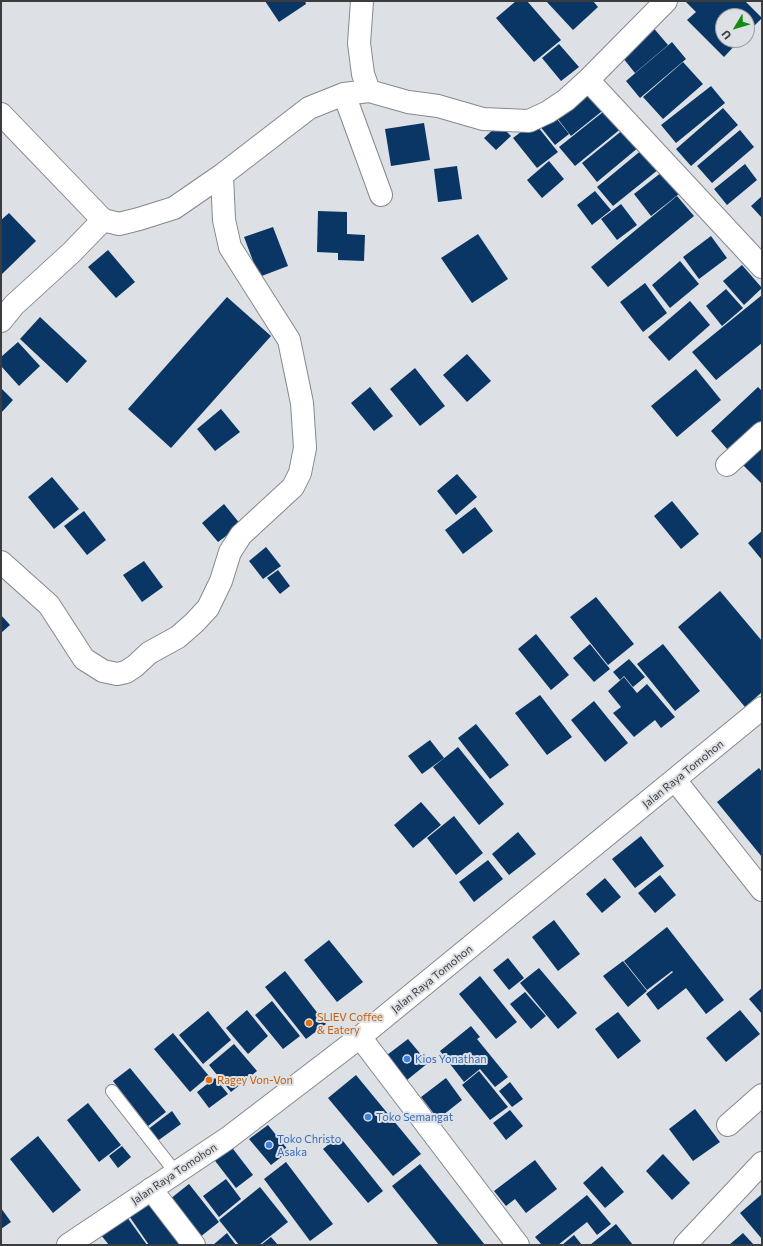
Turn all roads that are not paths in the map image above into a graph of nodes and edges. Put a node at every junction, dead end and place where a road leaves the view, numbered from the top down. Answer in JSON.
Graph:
{"nodes":[{"id":1,"x":362,"y":1,"type":"edge"},
{"id":2,"x":666,"y":1,"type":"edge"},
{"id":3,"x":588,"y":80,"type":"junction"},
{"id":4,"x":369,"y":91,"type":"junction"},
{"id":5,"x":344,"y":94,"type":"junction"},
{"id":6,"x":1,"y":114,"type":"edge"},
{"id":7,"x":222,"y":175,"type":"junction"},
{"id":8,"x":381,"y":195,"type":"dead end"},
{"id":9,"x":103,"y":220,"type":"junction"},
{"id":10,"x":762,"y":267,"type":"edge"},
{"id":11,"x":1,"y":321,"type":"edge"},
{"id":12,"x":762,"y":433,"type":"edge"},
{"id":13,"x":727,"y":465,"type":"dead end"},
{"id":14,"x":1,"y":562,"type":"edge"},
{"id":15,"x":762,"y":708,"type":"edge"},
{"id":16,"x":675,"y":780,"type":"junction"},
{"id":17,"x":762,"y":890,"type":"edge"},
{"id":18,"x":360,"y":1037,"type":"junction"},
{"id":19,"x":112,"y":1091,"type":"dead end"},
{"id":20,"x":762,"y":1095,"type":"edge"},
{"id":21,"x":728,"y":1125,"type":"dead end"},
{"id":22,"x":762,"y":1163,"type":"edge"},
{"id":23,"x":176,"y":1173,"type":"junction"},
{"id":24,"x":151,"y":1189,"type":"junction"},
{"id":25,"x":68,"y":1245,"type":"edge"},
{"id":26,"x":194,"y":1245,"type":"edge"},
{"id":27,"x":518,"y":1245,"type":"edge"},
{"id":28,"x":685,"y":1245,"type":"edge"}],
"edges":[{"from":1,"to":4,"type":"main road"},
{"from":2,"to":3,"type":"main road"},
{"from":3,"to":4,"type":"main road"},
{"from":3,"to":10,"type":"main road"},
{"from":4,"to":5,"type":"main road"},
{"from":5,"to":7,"type":"main road"},
{"from":5,"to":8,"type":"main road"},
{"from":6,"to":9,"type":"main road"},
{"from":7,"to":9,"type":"main road"},
{"from":7,"to":14,"type":"main road"},
{"from":9,"to":11,"type":"main road"},
{"from":12,"to":13,"type":"main road"},
{"from":15,"to":16,"type":"main road","name":"Jalan Raya Tomohon"},
{"from":16,"to":17,"type":"main road"},
{"from":16,"to":18,"type":"main road","name":"Jalan Raya Tomohon"},
{"from":18,"to":23,"type":"main road","name":"Jalan Raya Tomohon"},
{"from":18,"to":27,"type":"main road"},
{"from":19,"to":23,"type":"lane"},
{"from":20,"to":21,"type":"main road"},
{"from":22,"to":28,"type":"main road"},
{"from":23,"to":24,"type":"main road","name":"Jalan Raya Tomohon"},
{"from":24,"to":25,"type":"main road","name":"Jalan Raya Tomohon"},
{"from":24,"to":26,"type":"main road"}]}
